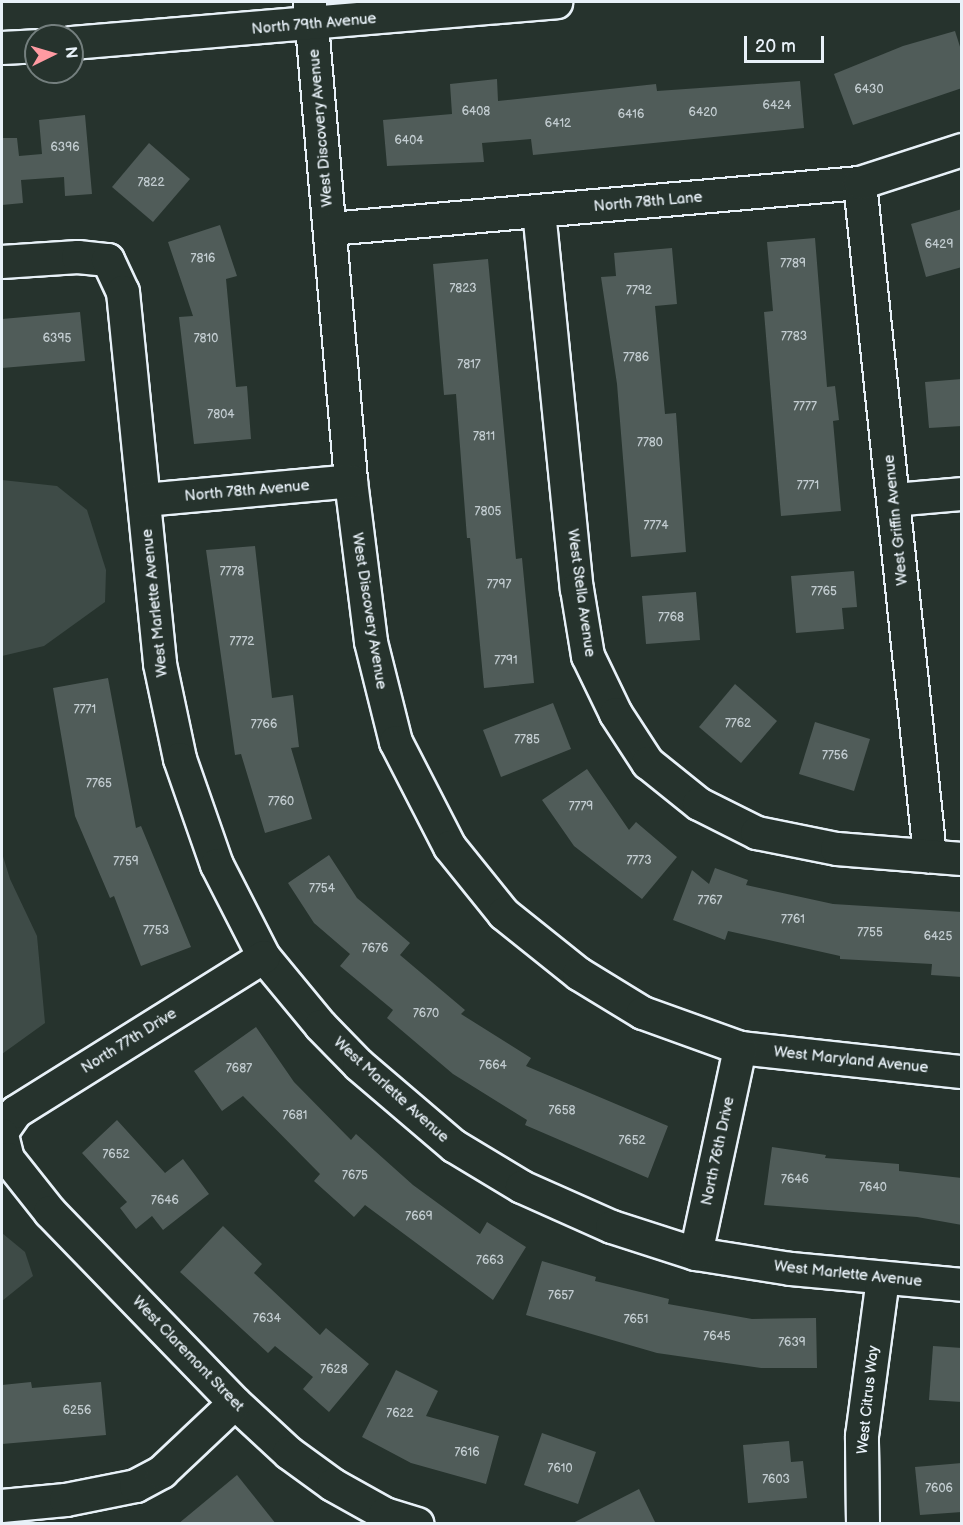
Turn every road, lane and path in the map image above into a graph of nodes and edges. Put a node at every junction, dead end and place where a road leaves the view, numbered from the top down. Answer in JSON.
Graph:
{"nodes":[{"id":1,"x":556,"y":2,"type":"edge"},
{"id":2,"x":311,"y":13,"type":"edge"},
{"id":3,"x":84,"y":41,"type":"edge"},
{"id":4,"x":24,"y":47,"type":"edge"},
{"id":5,"x":2,"y":48,"type":"edge"},
{"id":6,"x":962,"y":150,"type":"edge"},
{"id":7,"x":860,"y":183,"type":"junction"},
{"id":8,"x":539,"y":211,"type":"junction"},
{"id":9,"x":330,"y":229,"type":"junction"},
{"id":10,"x":2,"y":262,"type":"edge"},
{"id":11,"x":351,"y":481,"type":"junction"},
{"id":12,"x":962,"y":494,"type":"edge"},
{"id":13,"x":144,"y":500,"type":"junction"},
{"id":14,"x":894,"y":500,"type":"junction"},
{"id":15,"x":930,"y":856,"type":"junction"},
{"id":16,"x":962,"y":859,"type":"edge"},
{"id":17,"x":264,"y":957,"type":"junction"},
{"id":18,"x":740,"y":1048,"type":"junction"},
{"id":19,"x":962,"y":1072,"type":"edge"},
{"id":20,"x":2,"y":1134,"type":"edge"},
{"id":21,"x":696,"y":1254,"type":"junction"},
{"id":22,"x":883,"y":1278,"type":"junction"},
{"id":23,"x":962,"y":1286,"type":"edge"},
{"id":24,"x":235,"y":1403,"type":"junction"},
{"id":25,"x":2,"y":1506,"type":"edge"},
{"id":26,"x":67,"y":1512,"type":"edge"},
{"id":27,"x":417,"y":1524,"type":"edge"},
{"id":28,"x":863,"y":1524,"type":"edge"}],
"edges":[{"from":1,"to":2,"type":"street","name":"North 79th Avenue"},
{"from":2,"to":3,"type":"street","name":"North 79th Avenue"},
{"from":2,"to":9,"type":"street","name":"West Discovery Avenue"},
{"from":4,"to":5,"type":"street"},
{"from":6,"to":7,"type":"street","name":"North 78th Lane"},
{"from":7,"to":8,"type":"street","name":"North 78th Lane"},
{"from":7,"to":14,"type":"street","name":"West Griffin Avenue"},
{"from":8,"to":9,"type":"street","name":"North 78th Lane"},
{"from":8,"to":15,"type":"street","name":"West Stella Avenue"},
{"from":9,"to":11,"type":"street","name":"West Discovery Avenue"},
{"from":10,"to":13,"type":"street","name":"West Marlette Avenue"},
{"from":11,"to":13,"type":"street","name":"North 78th Avenue"},
{"from":11,"to":18,"type":"street","name":"West Discovery Avenue"},
{"from":12,"to":14,"type":"street"},
{"from":13,"to":17,"type":"street","name":"West Marlette Avenue"},
{"from":14,"to":15,"type":"street","name":"West Griffin Avenue"},
{"from":15,"to":16,"type":"street"},
{"from":17,"to":20,"type":"street","name":"North 77th Drive"},
{"from":17,"to":21,"type":"street","name":"West Marlette Avenue"},
{"from":18,"to":19,"type":"street","name":"West Maryland Avenue"},
{"from":18,"to":21,"type":"street","name":"North 76th Drive"},
{"from":20,"to":24,"type":"street","name":"West Claremont Street"},
{"from":21,"to":22,"type":"street","name":"West Marlette Avenue"},
{"from":22,"to":23,"type":"street","name":"West Marlette Avenue"},
{"from":22,"to":28,"type":"street","name":"West Citrus Way"},
{"from":24,"to":26,"type":"street"},
{"from":24,"to":27,"type":"street","name":"West Claremont Street"},
{"from":25,"to":26,"type":"street"}]}
